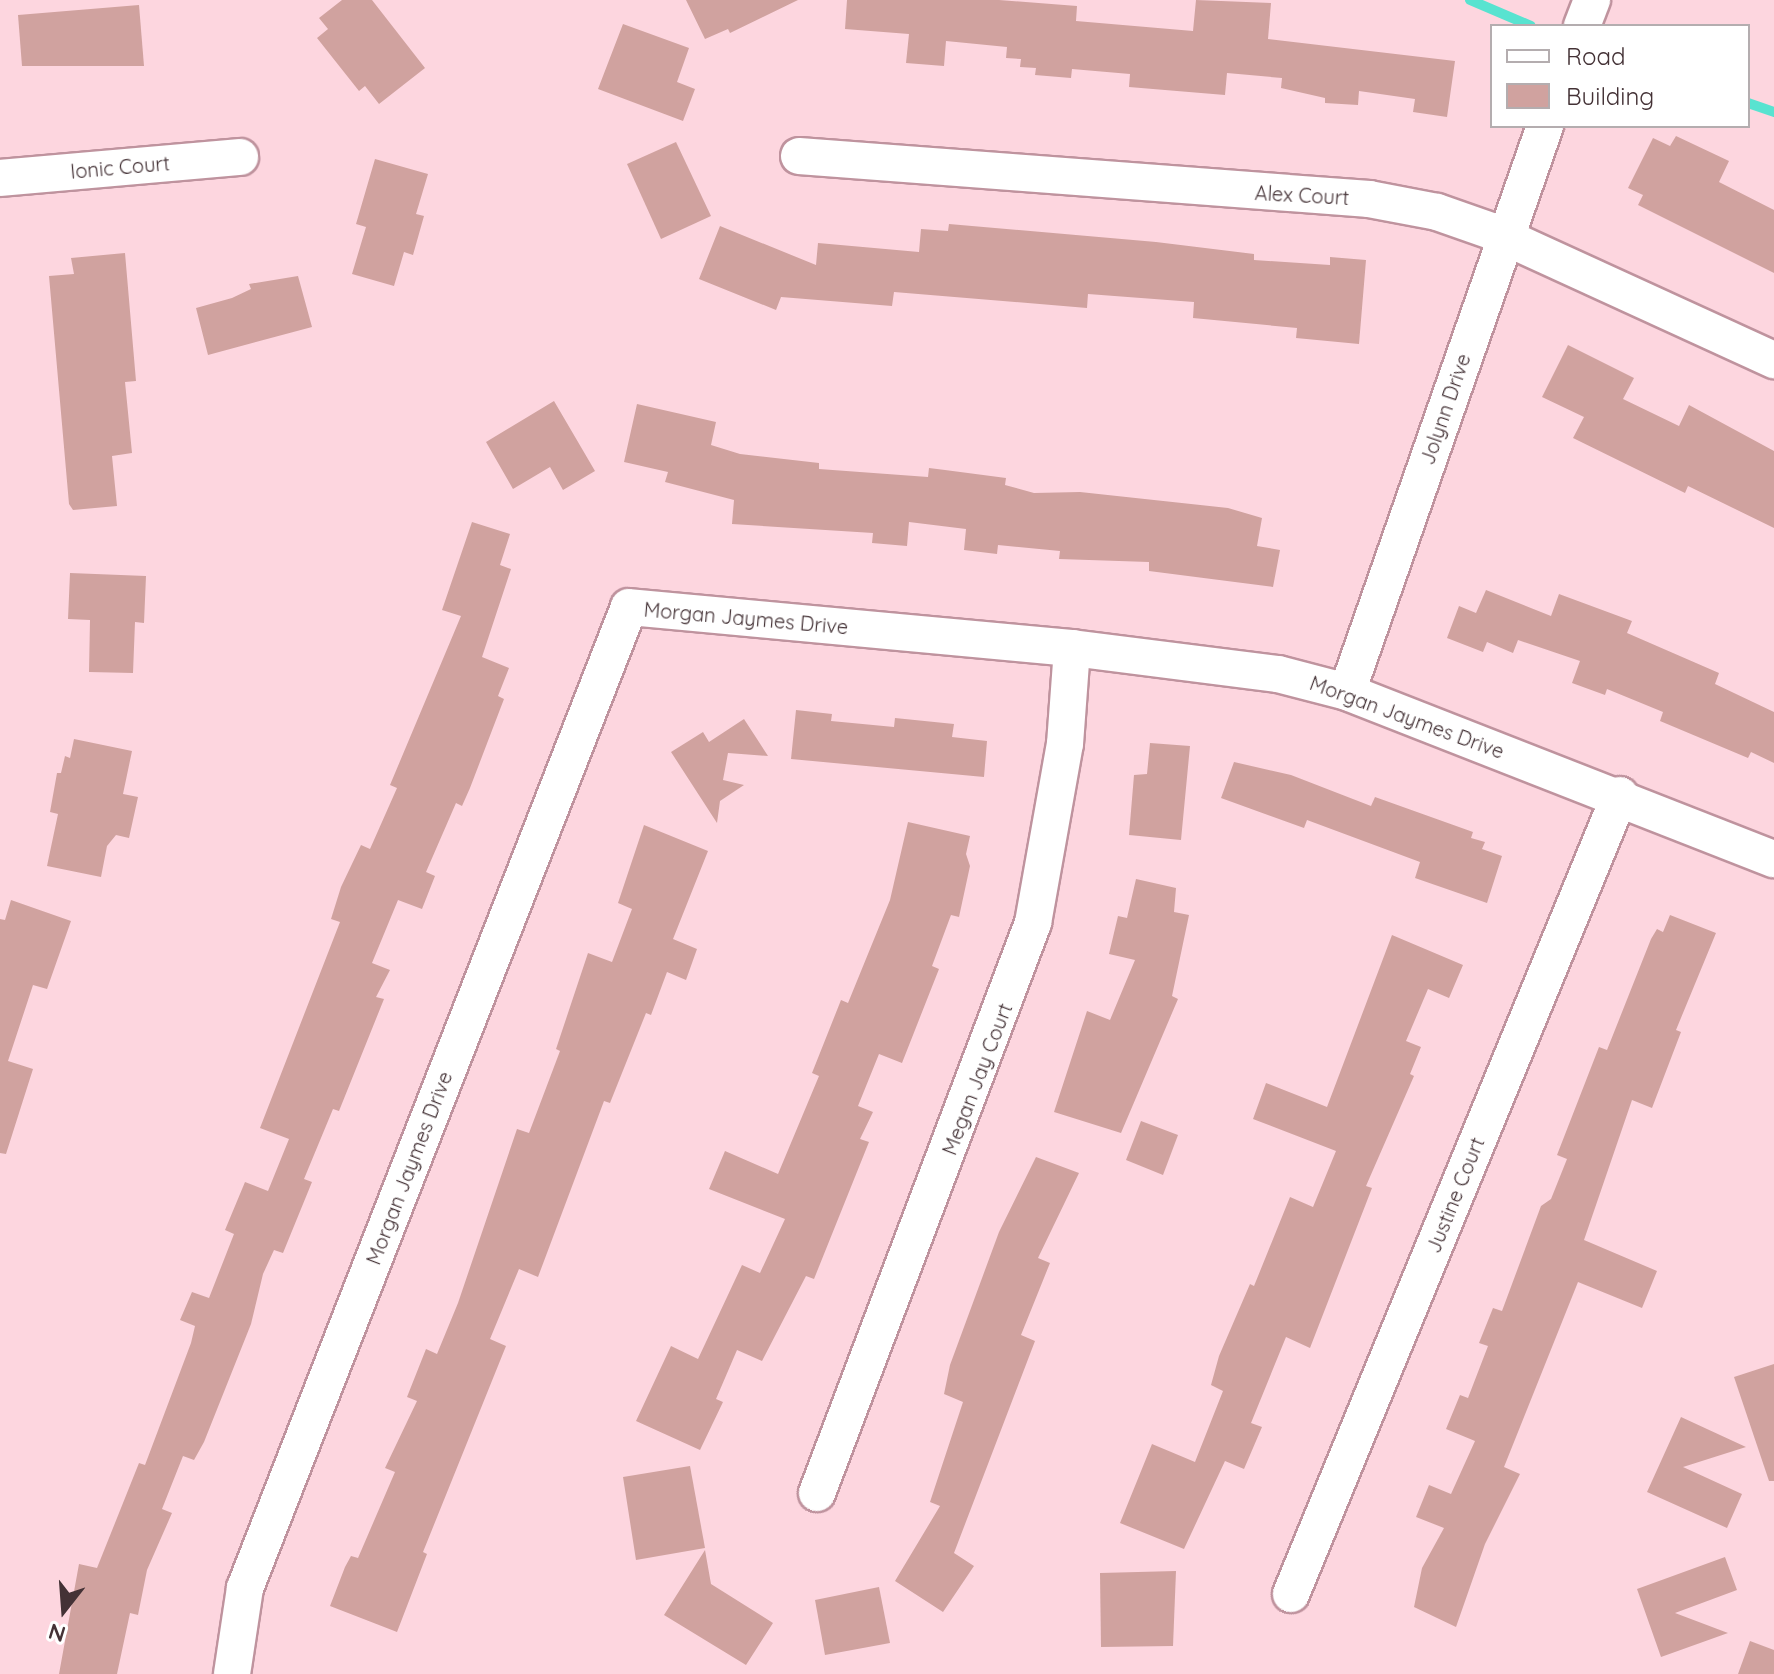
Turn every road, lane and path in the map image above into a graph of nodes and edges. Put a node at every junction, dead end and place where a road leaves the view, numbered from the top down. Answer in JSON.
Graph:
{"nodes":[{"id":1,"x":1592,"y":0,"type":"edge"},
{"id":2,"x":1583,"y":24,"type":"edge"},
{"id":3,"x":1544,"y":128,"type":"edge"},
{"id":4,"x":799,"y":156,"type":"dead end"},
{"id":5,"x":240,"y":157,"type":"dead end"},
{"id":6,"x":0,"y":178,"type":"edge"},
{"id":7,"x":1503,"y":238,"type":"junction"},
{"id":8,"x":1774,"y":360,"type":"edge"},
{"id":9,"x":1072,"y":648,"type":"junction"},
{"id":10,"x":1347,"y":692,"type":"junction"},
{"id":11,"x":1620,"y":795,"type":"junction"},
{"id":12,"x":1774,"y":859,"type":"edge"},
{"id":13,"x":817,"y":1493,"type":"dead end"},
{"id":14,"x":1291,"y":1594,"type":"dead end"},
{"id":15,"x":232,"y":1674,"type":"edge"}],
"edges":[{"from":1,"to":2,"type":"street"},
{"from":3,"to":7,"type":"street","name":"Jolynn Drive"},
{"from":4,"to":7,"type":"street","name":"Alex Court"},
{"from":5,"to":6,"type":"street","name":"Ionic Court"},
{"from":7,"to":8,"type":"street","name":"Alex Court"},
{"from":7,"to":10,"type":"street","name":"Jolynn Drive"},
{"from":9,"to":10,"type":"street","name":"Morgan Jaymes Drive"},
{"from":9,"to":13,"type":"street","name":"Megan Jay Court"},
{"from":9,"to":15,"type":"street","name":"Morgan Jaymes Drive"},
{"from":10,"to":11,"type":"street","name":"Morgan Jaymes Drive"},
{"from":11,"to":12,"type":"street","name":"Morgan Jaymes Drive"},
{"from":11,"to":14,"type":"street","name":"Justine Court"}]}
